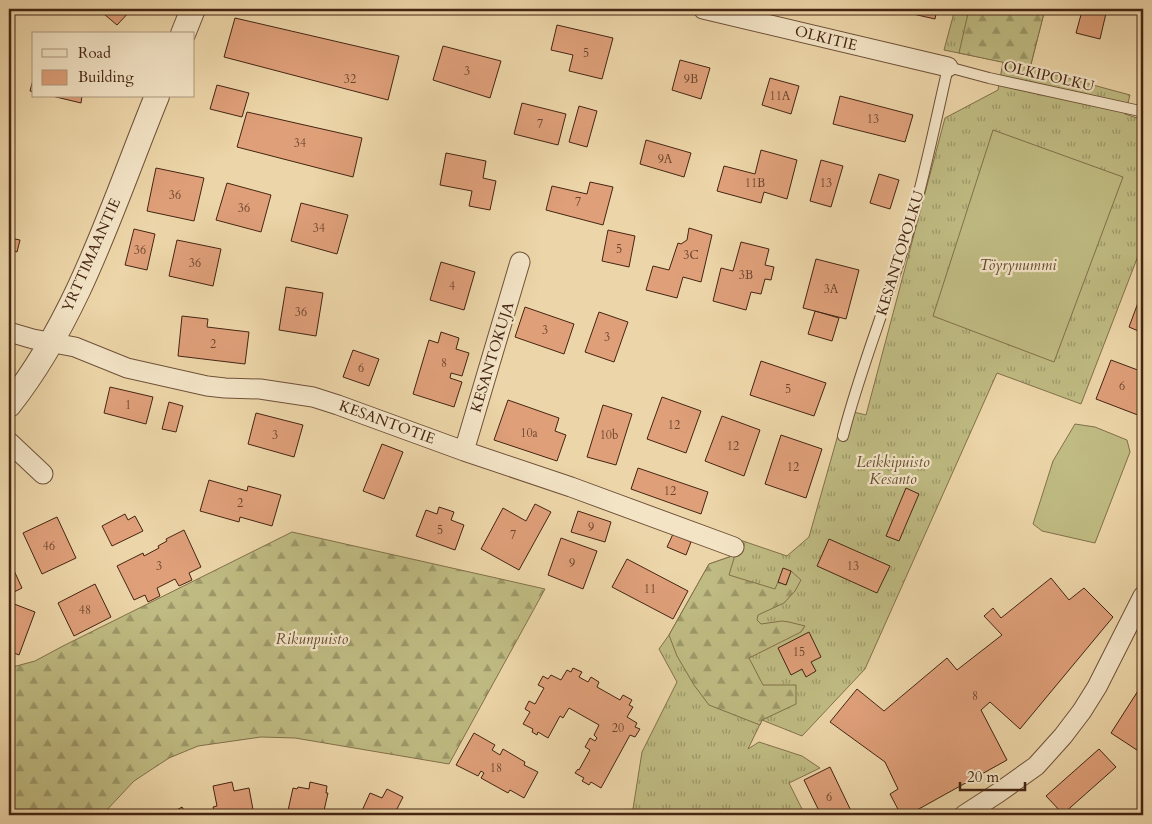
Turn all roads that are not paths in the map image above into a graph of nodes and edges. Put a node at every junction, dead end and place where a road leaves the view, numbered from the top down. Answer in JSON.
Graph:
{"nodes":[{"id":1,"x":193,"y":9,"type":"edge"},
{"id":2,"x":703,"y":9,"type":"edge"},
{"id":3,"x":184,"y":32,"type":"edge"},
{"id":4,"x":948,"y":67,"type":"junction"},
{"id":5,"x":156,"y":98,"type":"edge"},
{"id":6,"x":1143,"y":111,"type":"edge"},
{"id":7,"x":520,"y":262,"type":"dead end"},
{"id":8,"x":9,"y":332,"type":"edge"},
{"id":9,"x":52,"y":342,"type":"junction"},
{"id":10,"x":9,"y":406,"type":"edge"},
{"id":11,"x":843,"y":436,"type":"dead end"},
{"id":12,"x":9,"y":442,"type":"edge"},
{"id":13,"x":464,"y":451,"type":"junction"},
{"id":14,"x":43,"y":474,"type":"dead end"},
{"id":15,"x":734,"y":547,"type":"dead end"},
{"id":16,"x":1143,"y":596,"type":"edge"},
{"id":17,"x":964,"y":815,"type":"edge"}],
"edges":[{"from":1,"to":3,"type":"street"},
{"from":2,"to":4,"type":"street","name":"OLKITIE"},
{"from":4,"to":6,"type":"lane","name":"OLKIPOLKU"},
{"from":4,"to":11,"type":"lane","name":"KESANTOPOLKU"},
{"from":5,"to":9,"type":"street","name":"YRTTIMAANTIE"},
{"from":7,"to":13,"type":"street","name":"KESANTOKUJA"},
{"from":8,"to":9,"type":"street","name":"KESANTOTIE"},
{"from":9,"to":10,"type":"street","name":"YRTTIMAANTIE"},
{"from":9,"to":13,"type":"street","name":"KESANTOTIE"},
{"from":12,"to":14,"type":"street"},
{"from":13,"to":15,"type":"street","name":"KESANTOTIE"},
{"from":16,"to":17,"type":"street"}]}
